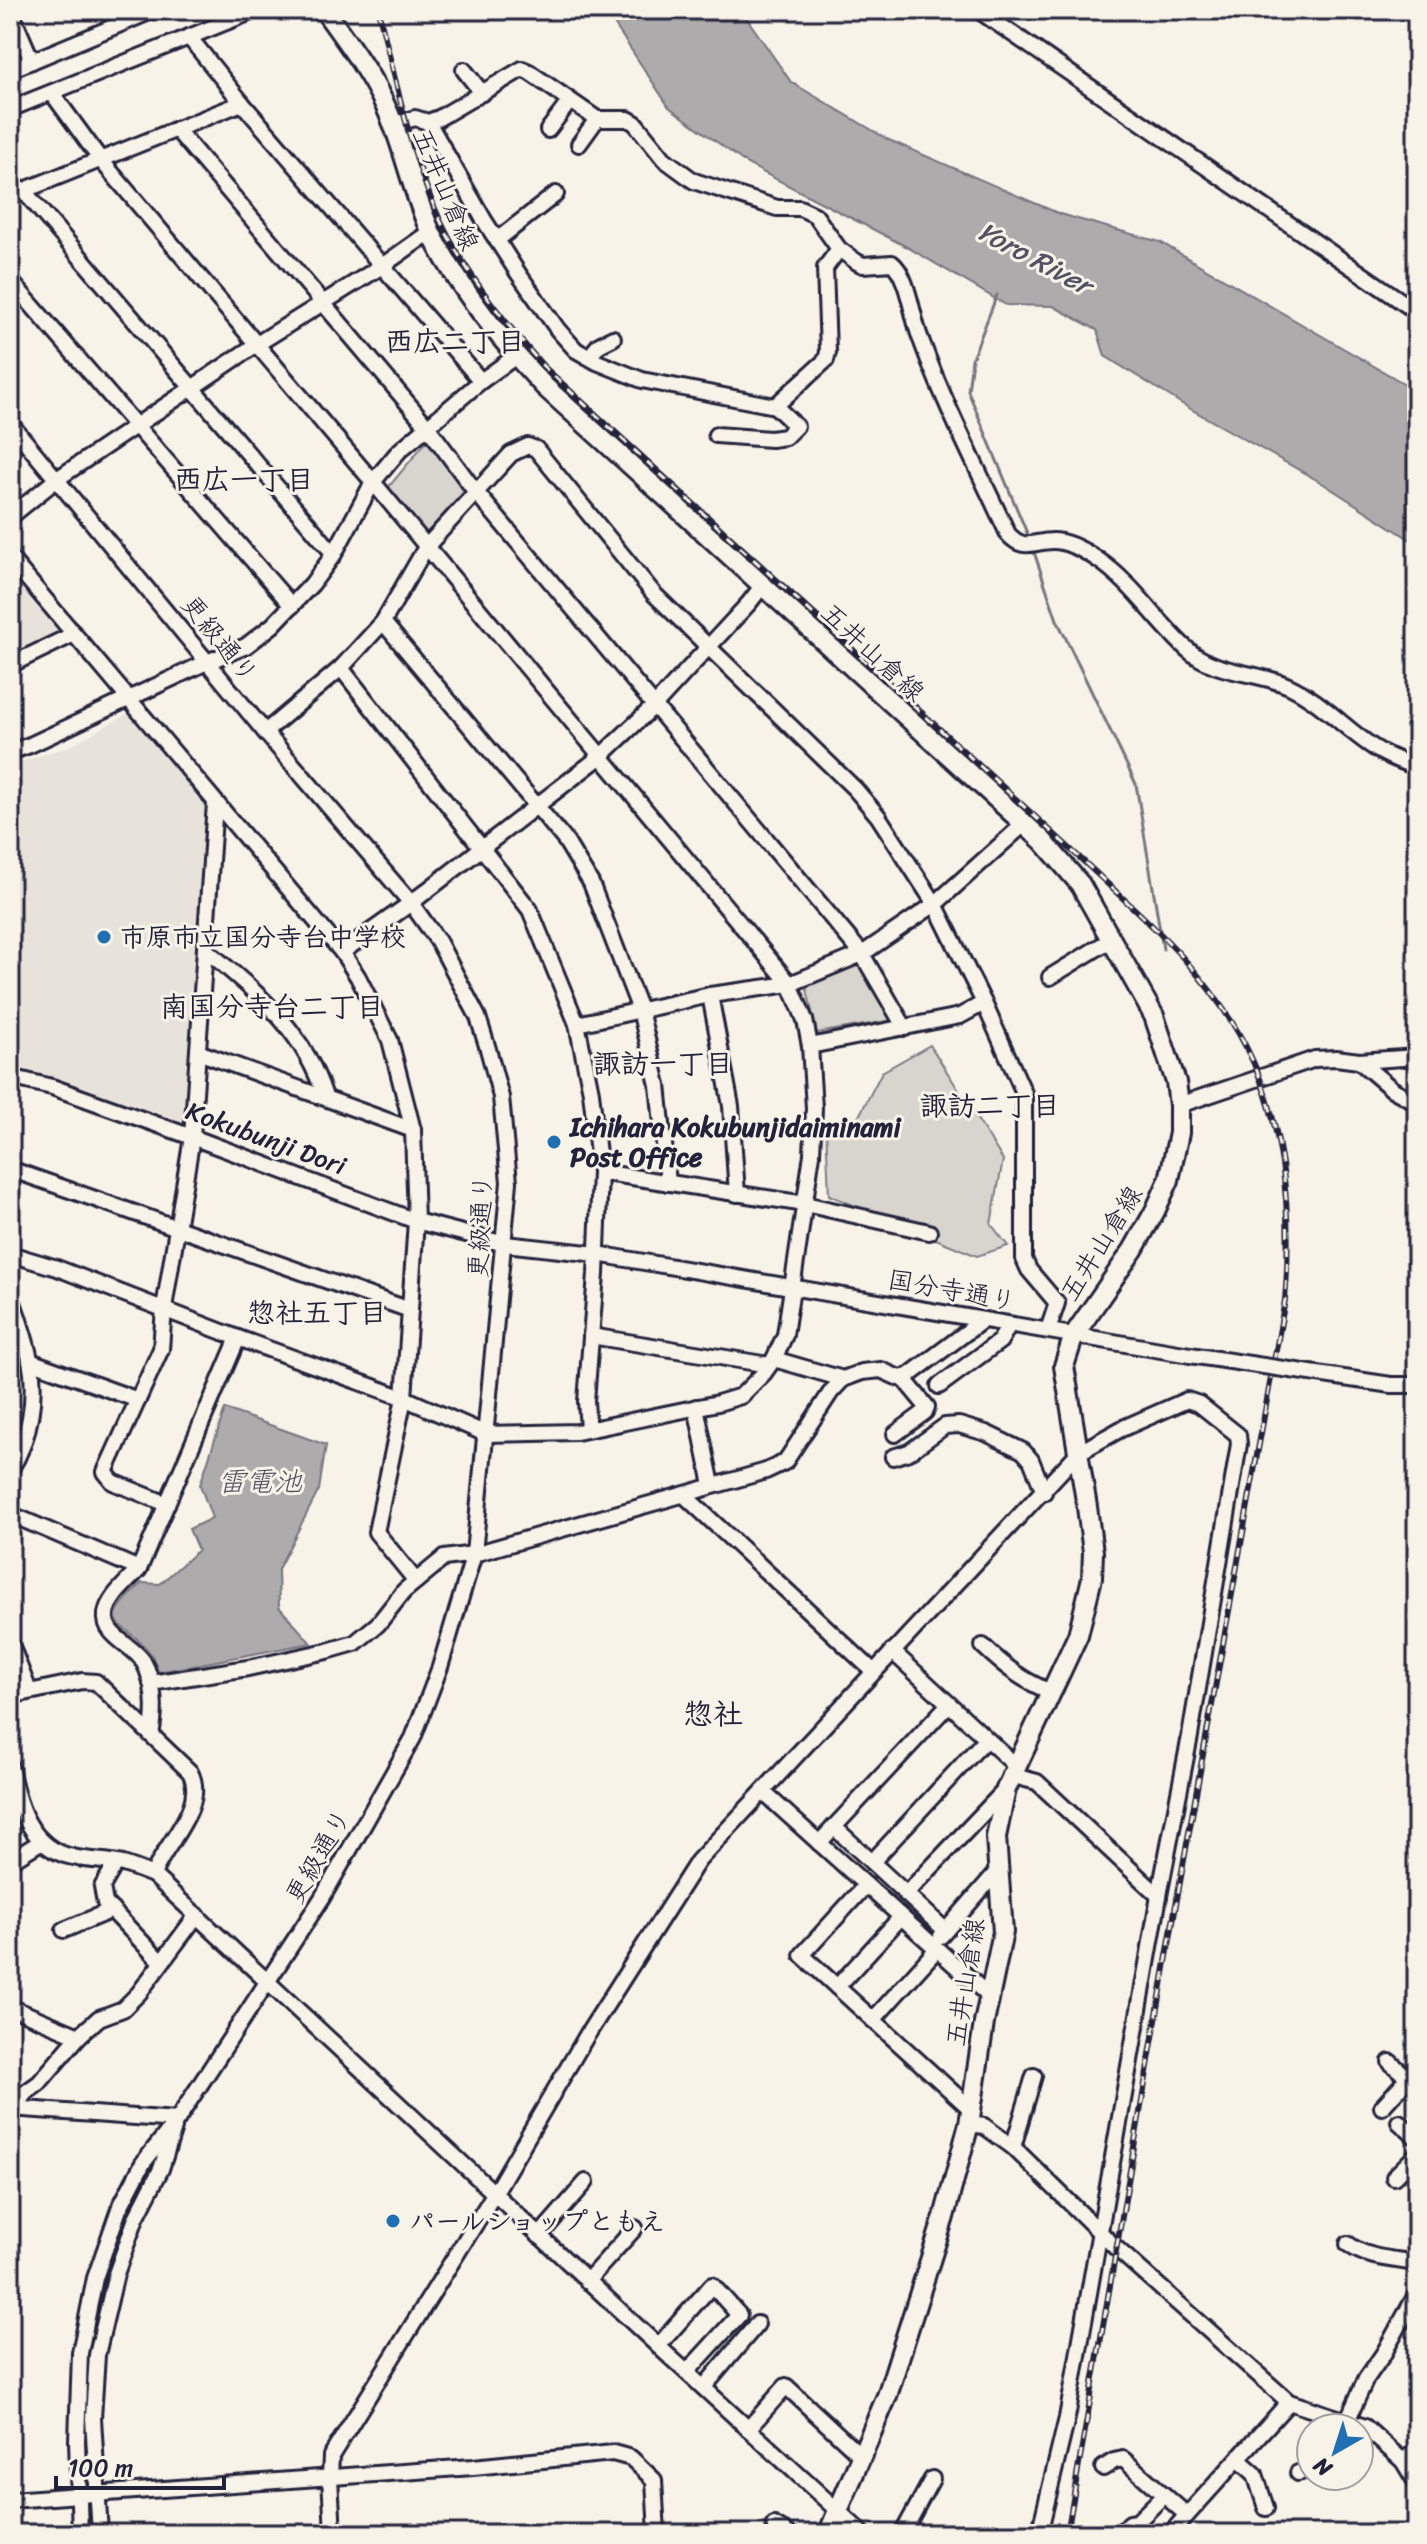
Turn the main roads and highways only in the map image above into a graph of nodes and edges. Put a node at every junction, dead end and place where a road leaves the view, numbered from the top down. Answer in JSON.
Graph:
{"nodes":[{"id":1,"x":324,"y":10,"type":"edge"},
{"id":2,"x":828,"y":2534,"type":"edge"}],
"edges":[{"from":1,"to":2,"type":"main road","name":"五井山倉線"}]}
